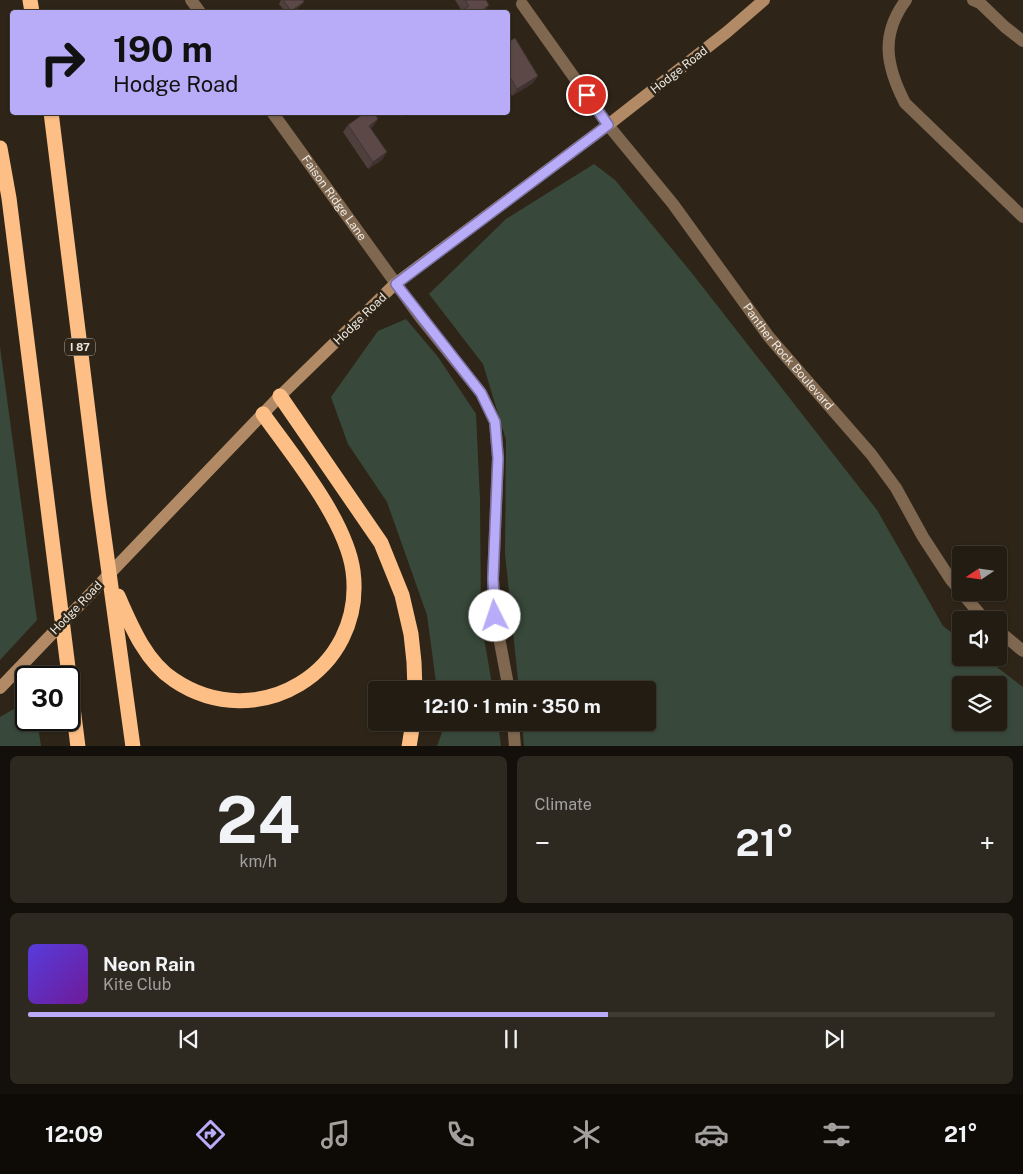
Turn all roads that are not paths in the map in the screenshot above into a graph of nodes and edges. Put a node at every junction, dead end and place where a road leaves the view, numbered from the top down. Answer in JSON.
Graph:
{"nodes":[{"id":1,"x":764,"y":0,"type":"edge"},
{"id":2,"x":906,"y":0,"type":"edge"},
{"id":3,"x":973,"y":0,"type":"edge"},
{"id":4,"x":522,"y":1,"type":"edge"},
{"id":5,"x":1023,"y":41,"type":"edge"},
{"id":6,"x":50,"y":115,"type":"edge"},
{"id":7,"x":274,"y":115,"type":"edge"},
{"id":8,"x":608,"y":125,"type":"junction"},
{"id":9,"x":0,"y":148,"type":"edge"},
{"id":10,"x":1023,"y":217,"type":"edge"},
{"id":11,"x":396,"y":284,"type":"junction"},
{"id":12,"x":280,"y":396,"type":"junction"},
{"id":13,"x":263,"y":414,"type":"junction"},
{"id":14,"x":111,"y":581,"type":"junction"},
{"id":15,"x":952,"y":581,"type":"edge"},
{"id":16,"x":969,"y":601,"type":"edge"},
{"id":17,"x":977,"y":611,"type":"edge"},
{"id":18,"x":1007,"y":638,"type":"edge"},
{"id":19,"x":1023,"y":651,"type":"edge"},
{"id":20,"x":415,"y":681,"type":"edge"},
{"id":21,"x":507,"y":681,"type":"edge"},
{"id":22,"x":0,"y":688,"type":"edge"},
{"id":23,"x":412,"y":731,"type":"edge"},
{"id":24,"x":514,"y":731,"type":"edge"},
{"id":25,"x":78,"y":746,"type":"edge"},
{"id":26,"x":133,"y":746,"type":"edge"},
{"id":27,"x":409,"y":746,"type":"edge"},
{"id":28,"x":515,"y":746,"type":"edge"}],
"edges":[{"from":1,"to":8,"type":"main road","name":"Hodge Road"},
{"from":2,"to":10,"type":"street"},
{"from":3,"to":5,"type":"street"},
{"from":4,"to":8,"type":"street","name":"Panther Rock Boulevard"},
{"from":6,"to":14,"type":"highway","number":"I 87"},
{"from":7,"to":11,"type":"street","name":"Faison Ridge Lane"},
{"from":8,"to":11,"type":"main road","name":"Hodge Road"},
{"from":8,"to":15,"type":"street","name":"Panther Rock Boulevard"},
{"from":9,"to":25,"type":"highway"},
{"from":11,"to":12,"type":"main road","name":"Hodge Road"},
{"from":11,"to":21,"type":"street","name":"Faison Ridge Lane"},
{"from":12,"to":13,"type":"main road","name":"Hodge Road"},
{"from":12,"to":20,"type":"highway"},
{"from":13,"to":14,"type":"highway"},
{"from":13,"to":22,"type":"main road","name":"Hodge Road"},
{"from":14,"to":26,"type":"highway","number":"I 87"},
{"from":16,"to":17,"type":"street","name":"Panther Rock Boulevard"},
{"from":18,"to":19,"type":"street"},
{"from":23,"to":27,"type":"highway"},
{"from":24,"to":28,"type":"street"}]}
